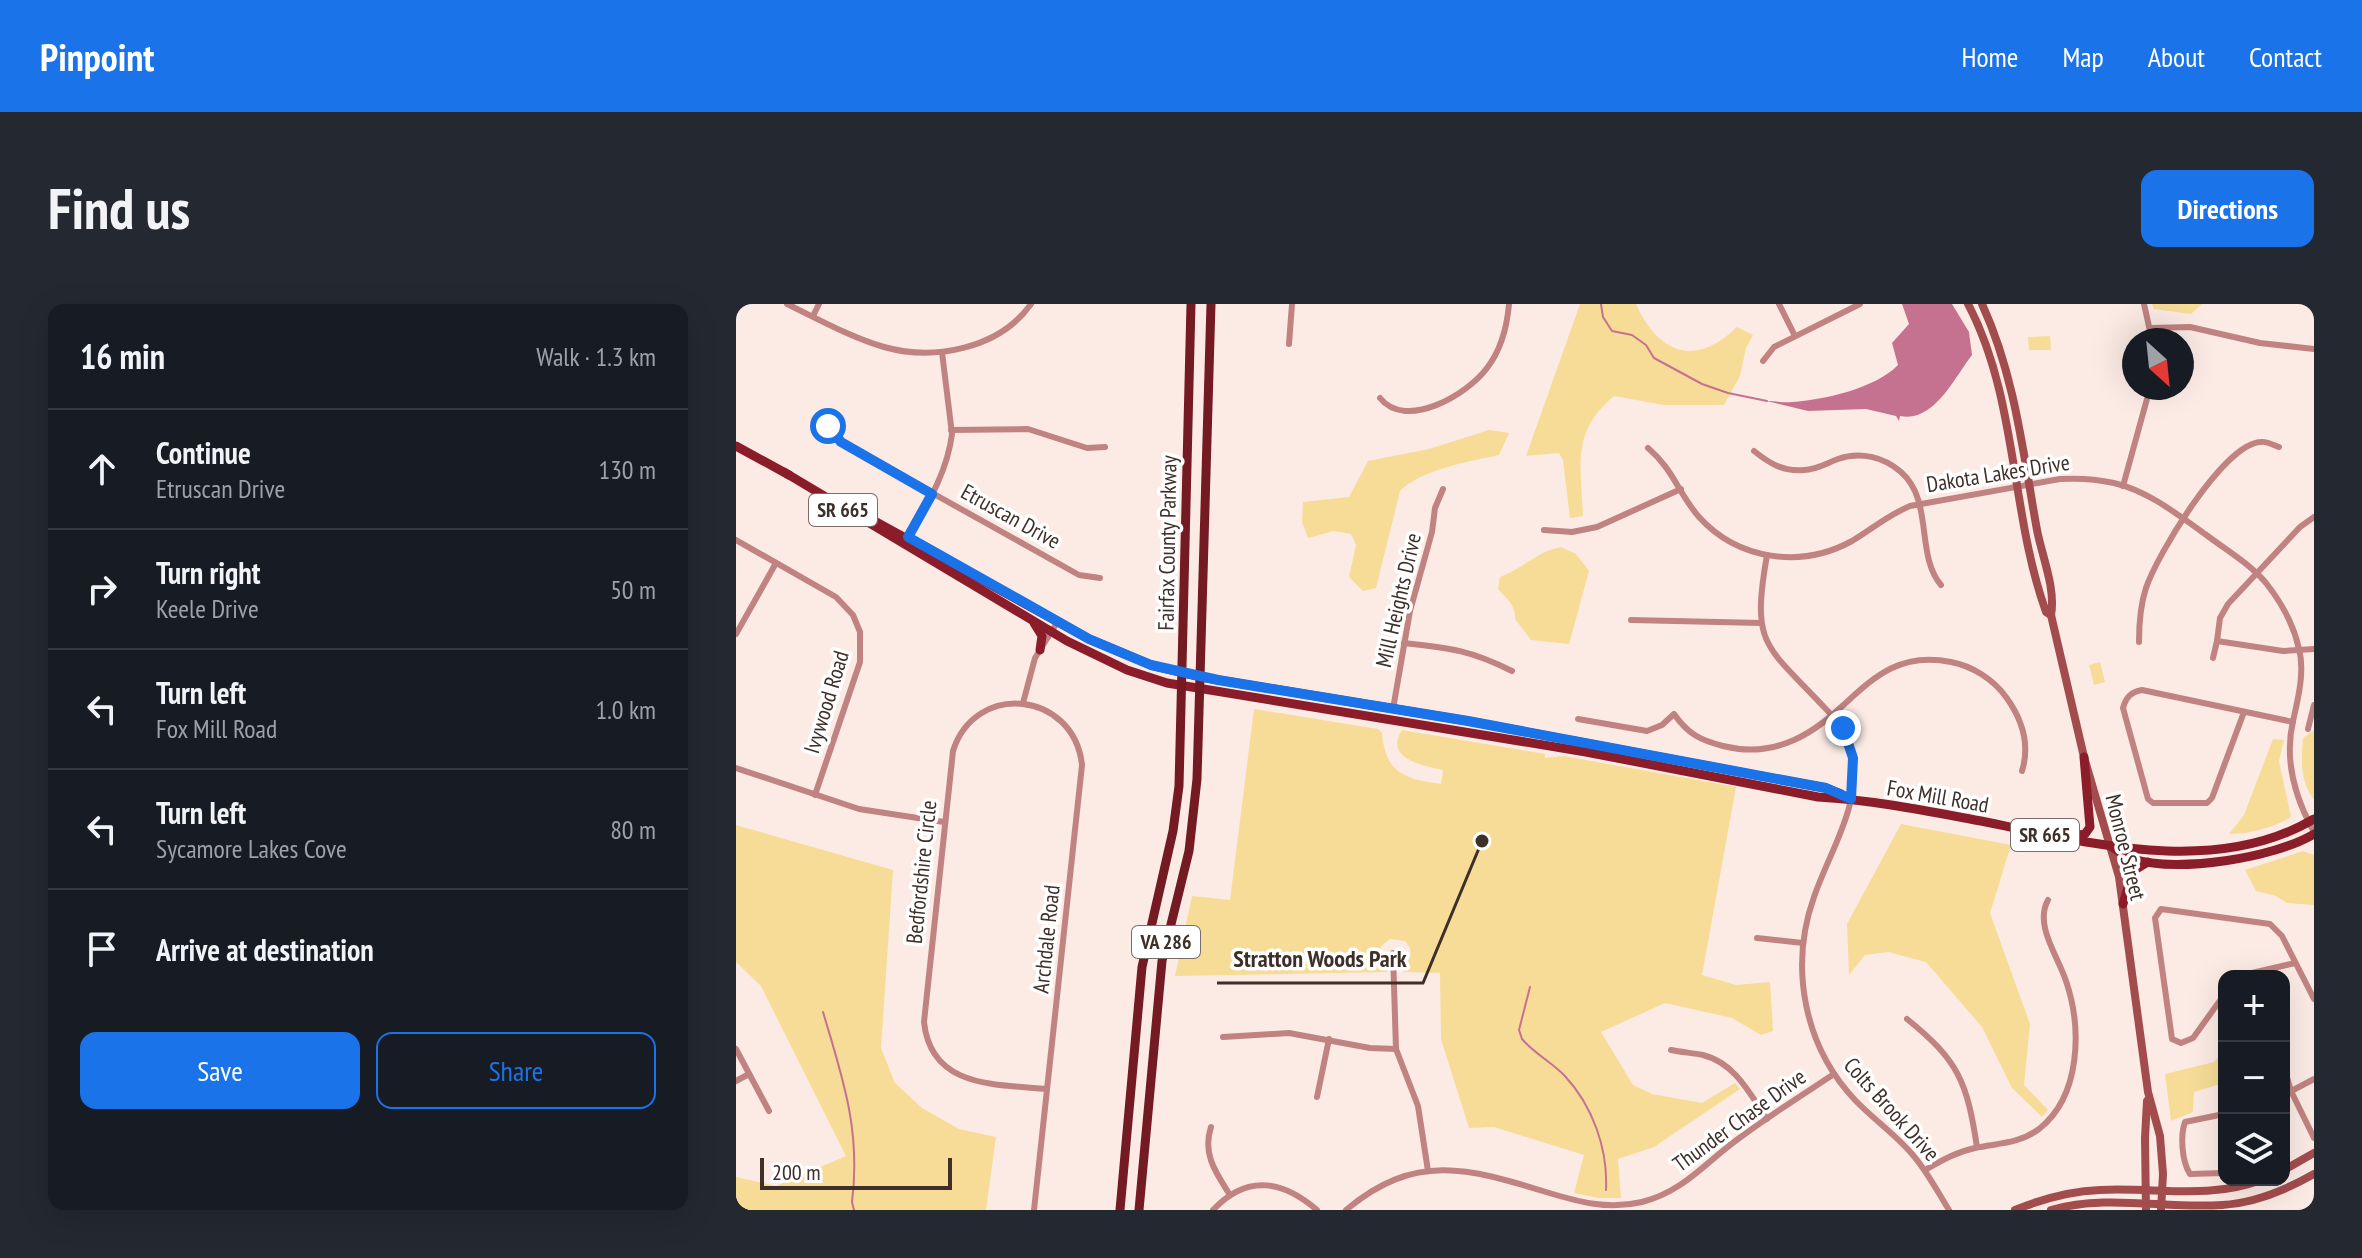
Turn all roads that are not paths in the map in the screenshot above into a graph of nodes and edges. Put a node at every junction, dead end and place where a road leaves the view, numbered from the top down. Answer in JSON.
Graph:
{"nodes":[{"id":1,"x":787,"y":304,"type":"edge"},
{"id":2,"x":819,"y":304,"type":"edge"},
{"id":3,"x":1031,"y":304,"type":"edge"},
{"id":4,"x":1191,"y":304,"type":"edge"},
{"id":5,"x":1211,"y":304,"type":"edge"},
{"id":6,"x":1292,"y":304,"type":"edge"},
{"id":7,"x":1509,"y":304,"type":"edge"},
{"id":8,"x":1779,"y":304,"type":"edge"},
{"id":9,"x":1860,"y":304,"type":"edge"},
{"id":10,"x":1968,"y":304,"type":"edge"},
{"id":11,"x":1982,"y":304,"type":"edge"},
{"id":12,"x":2144,"y":304,"type":"edge"},
{"id":13,"x":813,"y":316,"type":"junction"},
{"id":14,"x":2151,"y":328,"type":"joint"},
{"id":15,"x":1795,"y":336,"type":"junction"},
{"id":16,"x":1289,"y":344,"type":"dead end"},
{"id":17,"x":2314,"y":349,"type":"edge"},
{"id":18,"x":942,"y":352,"type":"junction"},
{"id":19,"x":1763,"y":361,"type":"dead end"},
{"id":20,"x":1380,"y":398,"type":"dead end"},
{"id":21,"x":2147,"y":400,"type":"edge"},
{"id":22,"x":828,"y":426,"type":"dead end"},
{"id":23,"x":951,"y":430,"type":"junction"},
{"id":24,"x":736,"y":446,"type":"edge"},
{"id":25,"x":1105,"y":447,"type":"dead end"},
{"id":26,"x":2279,"y":447,"type":"dead end"},
{"id":27,"x":1648,"y":448,"type":"dead end"},
{"id":28,"x":1754,"y":451,"type":"dead end"},
{"id":29,"x":2030,"y":483,"type":"junction"},
{"id":30,"x":2018,"y":485,"type":"junction"},
{"id":31,"x":2123,"y":486,"type":"junction"},
{"id":32,"x":1443,"y":489,"type":"dead end"},
{"id":33,"x":1681,"y":489,"type":"junction"},
{"id":34,"x":932,"y":494,"type":"junction"},
{"id":35,"x":1919,"y":504,"type":"junction"},
{"id":36,"x":2314,"y":517,"type":"edge"},
{"id":37,"x":2185,"y":518,"type":"junction"},
{"id":38,"x":1544,"y":530,"type":"dead end"},
{"id":39,"x":736,"y":540,"type":"edge"},
{"id":40,"x":906,"y":541,"type":"junction"},
{"id":41,"x":1767,"y":555,"type":"junction"},
{"id":42,"x":776,"y":563,"type":"junction"},
{"id":43,"x":2256,"y":572,"type":"junction"},
{"id":44,"x":1100,"y":578,"type":"dead end"},
{"id":45,"x":1941,"y":585,"type":"dead end"},
{"id":46,"x":2051,"y":615,"type":"junction"},
{"id":47,"x":1032,"y":620,"type":"junction"},
{"id":48,"x":1631,"y":620,"type":"dead end"},
{"id":49,"x":1058,"y":621,"type":"junction"},
{"id":50,"x":1761,"y":623,"type":"junction"},
{"id":51,"x":1051,"y":632,"type":"junction"},
{"id":52,"x":736,"y":634,"type":"edge"},
{"id":53,"x":2217,"y":641,"type":"junction"},
{"id":54,"x":2139,"y":642,"type":"dead end"},
{"id":55,"x":1404,"y":643,"type":"junction"},
{"id":56,"x":2314,"y":649,"type":"edge"},
{"id":57,"x":1040,"y":650,"type":"junction"},
{"id":58,"x":2300,"y":651,"type":"junction"},
{"id":59,"x":2213,"y":658,"type":"dead end"},
{"id":60,"x":1512,"y":671,"type":"dead end"},
{"id":61,"x":1182,"y":673,"type":"junction"},
{"id":62,"x":1201,"y":677,"type":"junction"},
{"id":63,"x":1181,"y":685,"type":"junction"},
{"id":64,"x":1200,"y":689,"type":"junction"},
{"id":65,"x":1023,"y":703,"type":"junction"},
{"id":66,"x":2314,"y":705,"type":"edge"},
{"id":67,"x":1394,"y":708,"type":"junction"},
{"id":68,"x":2244,"y":712,"type":"junction"},
{"id":69,"x":1832,"y":715,"type":"junction"},
{"id":70,"x":1578,"y":719,"type":"dead end"},
{"id":71,"x":1392,"y":721,"type":"junction"},
{"id":72,"x":2293,"y":722,"type":"junction"},
{"id":73,"x":2308,"y":729,"type":"dead end"},
{"id":74,"x":2084,"y":757,"type":"junction"},
{"id":75,"x":736,"y":768,"type":"edge"},
{"id":76,"x":2022,"y":771,"type":"dead end"},
{"id":77,"x":815,"y":795,"type":"junction"},
{"id":78,"x":1851,"y":799,"type":"junction"},
{"id":79,"x":944,"y":822,"type":"junction"},
{"id":80,"x":2312,"y":827,"type":"edge"},
{"id":81,"x":2062,"y":838,"type":"junction"},
{"id":82,"x":2112,"y":847,"type":"junction"},
{"id":83,"x":2150,"y":862,"type":"junction"},
{"id":84,"x":2048,"y":900,"type":"dead end"},
{"id":85,"x":2123,"y":904,"type":"junction"},
{"id":86,"x":1757,"y":938,"type":"dead end"},
{"id":87,"x":1803,"y":943,"type":"junction"},
{"id":88,"x":1393,"y":953,"type":"dead end"},
{"id":89,"x":2295,"y":963,"type":"junction"},
{"id":90,"x":2272,"y":970,"type":"edge"},
{"id":91,"x":2314,"y":999,"type":"edge"},
{"id":92,"x":2218,"y":1003,"type":"edge"},
{"id":93,"x":1907,"y":1019,"type":"dead end"},
{"id":94,"x":1223,"y":1037,"type":"dead end"},
{"id":95,"x":1329,"y":1039,"type":"junction"},
{"id":96,"x":736,"y":1049,"type":"edge"},
{"id":97,"x":1396,"y":1049,"type":"junction"},
{"id":98,"x":1671,"y":1050,"type":"dead end"},
{"id":99,"x":749,"y":1074,"type":"junction"},
{"id":100,"x":1834,"y":1074,"type":"junction"},
{"id":101,"x":2314,"y":1079,"type":"edge"},
{"id":102,"x":736,"y":1081,"type":"edge"},
{"id":103,"x":1047,"y":1089,"type":"junction"},
{"id":104,"x":2148,"y":1092,"type":"junction"},
{"id":105,"x":2290,"y":1092,"type":"edge"},
{"id":106,"x":2290,"y":1096,"type":"edge"},
{"id":107,"x":1317,"y":1097,"type":"dead end"},
{"id":108,"x":769,"y":1111,"type":"dead end"},
{"id":109,"x":2218,"y":1115,"type":"edge"},
{"id":110,"x":2304,"y":1116,"type":"junction"},
{"id":111,"x":1767,"y":1119,"type":"junction"},
{"id":112,"x":2314,"y":1124,"type":"edge"},
{"id":113,"x":1211,"y":1127,"type":"dead end"},
{"id":114,"x":2314,"y":1138,"type":"edge"},
{"id":115,"x":1977,"y":1147,"type":"junction"},
{"id":116,"x":2314,"y":1153,"type":"edge"},
{"id":117,"x":2290,"y":1167,"type":"edge"},
{"id":118,"x":1925,"y":1170,"type":"junction"},
{"id":119,"x":1428,"y":1171,"type":"junction"},
{"id":120,"x":2218,"y":1173,"type":"edge"},
{"id":121,"x":2314,"y":1174,"type":"edge"},
{"id":122,"x":2236,"y":1186,"type":"edge"},
{"id":123,"x":2147,"y":1191,"type":"junction"},
{"id":124,"x":2163,"y":1192,"type":"junction"},
{"id":125,"x":1230,"y":1195,"type":"junction"},
{"id":126,"x":2147,"y":1206,"type":"edge"},
{"id":127,"x":2162,"y":1207,"type":"edge"},
{"id":128,"x":1034,"y":1210,"type":"edge"},
{"id":129,"x":1120,"y":1210,"type":"edge"},
{"id":130,"x":1139,"y":1210,"type":"edge"},
{"id":131,"x":1213,"y":1210,"type":"edge"},
{"id":132,"x":1317,"y":1210,"type":"edge"},
{"id":133,"x":1346,"y":1210,"type":"edge"},
{"id":134,"x":1949,"y":1210,"type":"edge"},
{"id":135,"x":2015,"y":1210,"type":"edge"},
{"id":136,"x":2051,"y":1210,"type":"edge"}],
"edges":[{"from":1,"to":13,"type":"street"},
{"from":2,"to":13,"type":"street"},
{"from":3,"to":18,"type":"street"},
{"from":4,"to":61,"type":"highway","name":"Fairfax County Parkway","number":"VA 286"},
{"from":5,"to":62,"type":"highway","name":"Fairfax County Parkway","number":"VA 286"},
{"from":6,"to":16,"type":"street"},
{"from":7,"to":20,"type":"street"},
{"from":8,"to":15,"type":"street"},
{"from":9,"to":15,"type":"street"},
{"from":10,"to":30,"type":"main road","name":"Monroe Street"},
{"from":11,"to":29,"type":"main road","name":"Monroe Street"},
{"from":12,"to":14,"type":"street"},
{"from":13,"to":18,"type":"street"},
{"from":14,"to":17,"type":"street"},
{"from":15,"to":19,"type":"street"},
{"from":18,"to":23,"type":"street"},
{"from":21,"to":31,"type":"street"},
{"from":22,"to":34,"type":"street","name":"Etruscan Drive"},
{"from":23,"to":25,"type":"street"},
{"from":23,"to":34,"type":"street"},
{"from":24,"to":40,"type":"main road","name":"Fox Mill Road","number":"SR 665"},
{"from":26,"to":37,"type":"street"},
{"from":27,"to":33,"type":"street","name":"Dakota Lakes Drive"},
{"from":28,"to":35,"type":"street"},
{"from":29,"to":30,"type":"street","name":"Dakota Lakes Drive"},
{"from":29,"to":31,"type":"street","name":"Dakota Lakes Drive"},
{"from":29,"to":46,"type":"main road","name":"Monroe Street"},
{"from":30,"to":35,"type":"street","name":"Dakota Lakes Drive"},
{"from":30,"to":46,"type":"main road","name":"Monroe Street"},
{"from":31,"to":37,"type":"street","name":"Dakota Lakes Drive"},
{"from":32,"to":55,"type":"street","name":"Mill Heights Drive"},
{"from":33,"to":38,"type":"street"},
{"from":33,"to":41,"type":"street","name":"Dakota Lakes Drive"},
{"from":34,"to":40,"type":"street"},
{"from":34,"to":44,"type":"street","name":"Etruscan Drive"},
{"from":35,"to":41,"type":"street","name":"Dakota Lakes Drive"},
{"from":35,"to":45,"type":"street"},
{"from":36,"to":43,"type":"street"},
{"from":37,"to":43,"type":"street","name":"Dakota Lakes Drive"},
{"from":37,"to":54,"type":"street"},
{"from":39,"to":42,"type":"street","name":"Ivywood Road"},
{"from":40,"to":47,"type":"main road","name":"Fox Mill Road","number":"SR 665"},
{"from":40,"to":49,"type":"main road","name":"Fox Mill Road","number":"SR 665"},
{"from":41,"to":50,"type":"street"},
{"from":42,"to":52,"type":"street"},
{"from":42,"to":77,"type":"street","name":"Ivywood Road"},
{"from":43,"to":53,"type":"street"},
{"from":43,"to":58,"type":"street","name":"Dakota Lakes Drive"},
{"from":46,"to":74,"type":"main road","name":"Monroe Street"},
{"from":47,"to":51,"type":"main road","name":"Fox Mill Road","number":"SR 665"},
{"from":47,"to":57,"type":"main road"},
{"from":48,"to":50,"type":"street"},
{"from":49,"to":51,"type":"street"},
{"from":49,"to":61,"type":"main road","name":"Fox Mill Road","number":"SR 665"},
{"from":50,"to":69,"type":"street","name":"Colts Brook Drive"},
{"from":51,"to":57,"type":"street"},
{"from":51,"to":63,"type":"main road","name":"Fox Mill Road","number":"SR 665"},
{"from":53,"to":58,"type":"street"},
{"from":53,"to":59,"type":"street"},
{"from":55,"to":60,"type":"street"},
{"from":55,"to":67,"type":"street","name":"Mill Heights Drive"},
{"from":56,"to":58,"type":"street"},
{"from":57,"to":65,"type":"street"},
{"from":58,"to":72,"type":"street","name":"Dakota Lakes Drive"},
{"from":61,"to":62,"type":"main road","name":"Fox Mill Road","number":"SR 665"},
{"from":61,"to":63,"type":"highway","name":"Fairfax County Parkway","number":"VA 286"},
{"from":62,"to":64,"type":"highway","name":"Fairfax County Parkway","number":"VA 286"},
{"from":62,"to":67,"type":"main road","name":"Fox Mill Road","number":"SR 665"},
{"from":63,"to":64,"type":"main road","name":"Fox Mill Road","number":"SR 665"},
{"from":63,"to":129,"type":"highway","name":"Fairfax County Parkway","number":"VA 286"},
{"from":64,"to":71,"type":"main road","name":"Fox Mill Road","number":"SR 665"},
{"from":64,"to":130,"type":"highway","name":"Fairfax County Parkway","number":"VA 286"},
{"from":65,"to":79,"type":"street","name":"Bedfordshire Circle"},
{"from":65,"to":103,"type":"street","name":"Archdale Road"},
{"from":66,"to":73,"type":"street"},
{"from":67,"to":71,"type":"street","name":"Mill Heights Drive"},
{"from":67,"to":78,"type":"main road","name":"Fox Mill Road","number":"SR 665"},
{"from":68,"to":68,"type":"street"},
{"from":68,"to":72,"type":"street"},
{"from":69,"to":70,"type":"street"},
{"from":69,"to":76,"type":"street"},
{"from":69,"to":78,"type":"street","name":"Colts Brook Drive"},
{"from":71,"to":78,"type":"main road","name":"Fox Mill Road","number":"SR 665"},
{"from":72,"to":80,"type":"street","name":"Dakota Lakes Drive"},
{"from":74,"to":81,"type":"main road"},
{"from":74,"to":82,"type":"main road","name":"Monroe Street"},
{"from":75,"to":77,"type":"street"},
{"from":77,"to":79,"type":"street"},
{"from":78,"to":81,"type":"main road","name":"Fox Mill Road","number":"SR 665"},
{"from":78,"to":87,"type":"street","name":"Colts Brook Drive"},
{"from":79,"to":103,"type":"street","name":"Bedfordshire Circle"},
{"from":80,"to":82,"type":"main road","name":"Fox Mill Road","number":"SR 665"},
{"from":80,"to":83,"type":"main road","name":"Fox Mill Road","number":"SR 665"},
{"from":81,"to":82,"type":"main road","name":"Fox Mill Road","number":"SR 665"},
{"from":82,"to":83,"type":"main road","name":"Fox Mill Road","number":"SR 665"},
{"from":82,"to":85,"type":"main road","name":"Monroe Street"},
{"from":83,"to":85,"type":"main road"},
{"from":84,"to":115,"type":"street"},
{"from":85,"to":104,"type":"main road","name":"Monroe Street"},
{"from":86,"to":87,"type":"street"},
{"from":87,"to":100,"type":"street","name":"Colts Brook Drive"},
{"from":88,"to":97,"type":"street"},
{"from":89,"to":90,"type":"street"},
{"from":89,"to":91,"type":"street"},
{"from":89,"to":92,"type":"street"},
{"from":93,"to":115,"type":"street"},
{"from":94,"to":95,"type":"street"},
{"from":95,"to":97,"type":"street"},
{"from":95,"to":107,"type":"street"},
{"from":96,"to":99,"type":"street"},
{"from":97,"to":119,"type":"street"},
{"from":98,"to":111,"type":"street"},
{"from":99,"to":102,"type":"street"},
{"from":99,"to":108,"type":"street"},
{"from":100,"to":111,"type":"street","name":"Thunder Chase Drive"},
{"from":100,"to":118,"type":"street","name":"Colts Brook Drive"},
{"from":101,"to":105,"type":"street"},
{"from":103,"to":128,"type":"street","name":"Archdale Road"},
{"from":104,"to":123,"type":"main road","name":"Monroe Street"},
{"from":104,"to":124,"type":"main road","name":"Monroe Street"},
{"from":106,"to":110,"type":"street"},
{"from":109,"to":120,"type":"street"},
{"from":110,"to":112,"type":"street"},
{"from":110,"to":114,"type":"street"},
{"from":111,"to":119,"type":"street","name":"Thunder Chase Drive"},
{"from":113,"to":125,"type":"street"},
{"from":115,"to":118,"type":"street"},
{"from":116,"to":117,"type":"main road"},
{"from":118,"to":134,"type":"street","name":"Colts Brook Drive"},
{"from":119,"to":133,"type":"street","name":"Thunder Chase Drive"},
{"from":121,"to":127,"type":"main road"},
{"from":122,"to":124,"type":"main road"},
{"from":123,"to":124,"type":"main road"},
{"from":123,"to":126,"type":"main road","name":"Monroe Street"},
{"from":123,"to":135,"type":"main road"},
{"from":124,"to":127,"type":"main road","name":"Monroe Street"},
{"from":125,"to":131,"type":"street"},
{"from":125,"to":132,"type":"street"},
{"from":126,"to":127,"type":"main road"},
{"from":126,"to":136,"type":"main road"}]}
